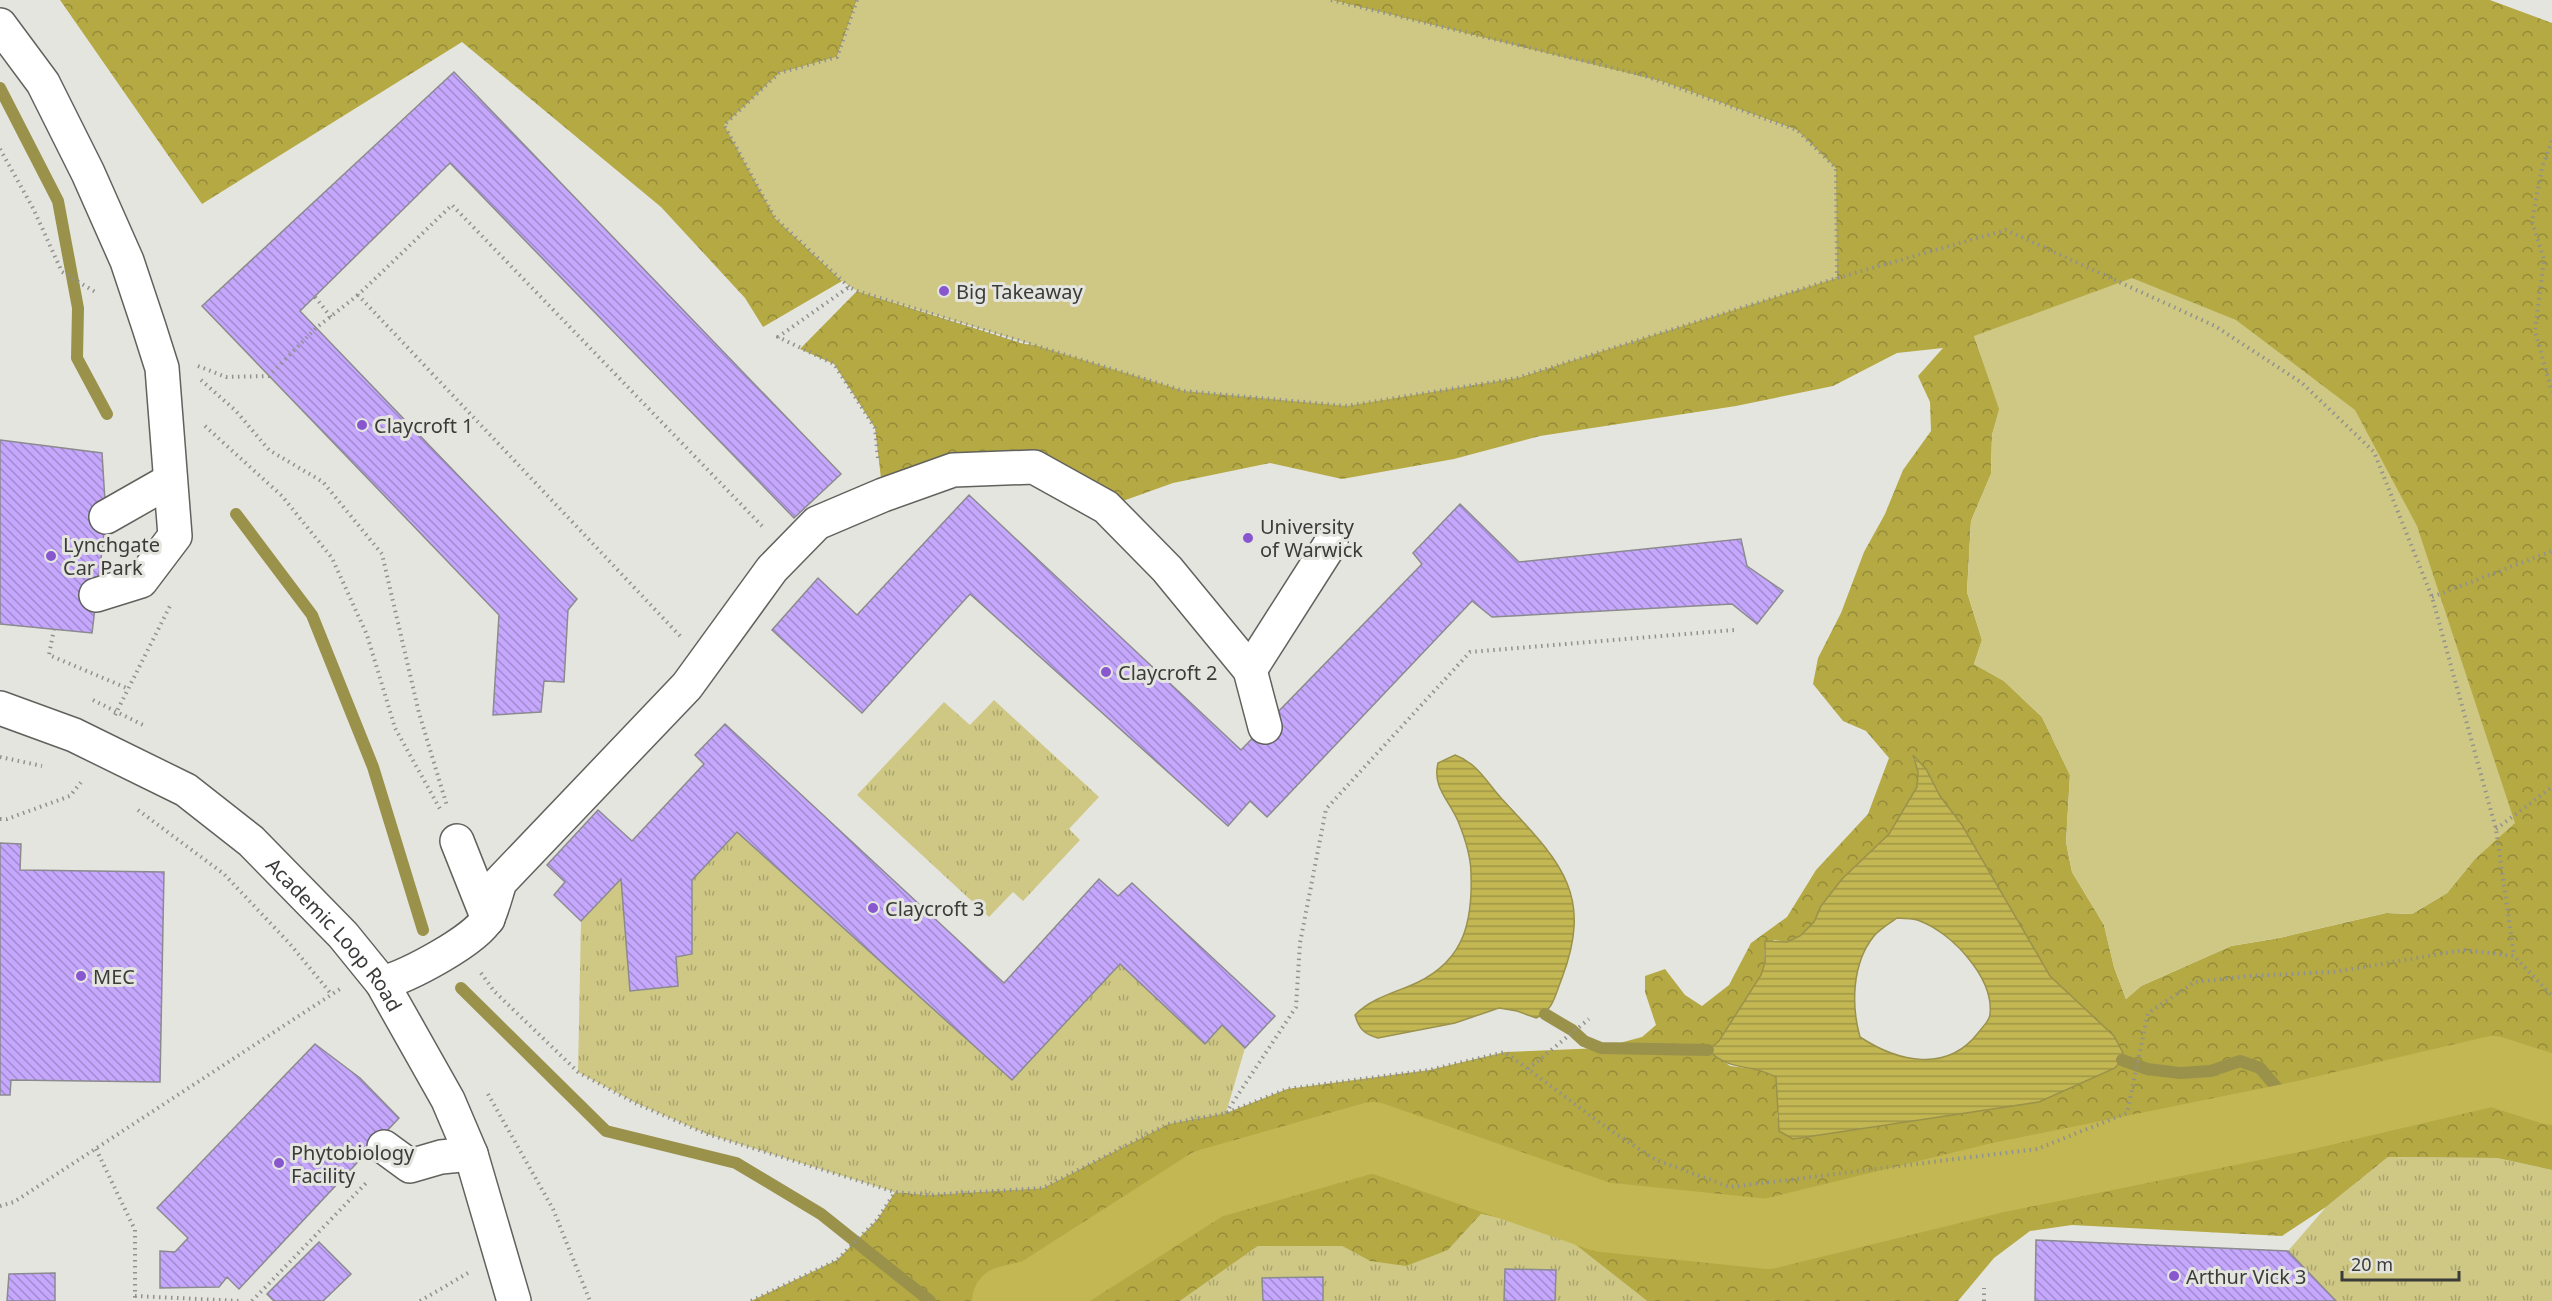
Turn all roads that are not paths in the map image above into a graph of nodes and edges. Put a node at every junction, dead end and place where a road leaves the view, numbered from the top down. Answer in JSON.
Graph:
{"nodes":[{"id":1,"x":0,"y":25,"type":"edge"},
{"id":2,"x":170,"y":478,"type":"junction"},
{"id":3,"x":106,"y":517,"type":"dead end"},
{"id":4,"x":1331,"y":543,"type":"dead end"},
{"id":5,"x":96,"y":595,"type":"dead end"},
{"id":6,"x":1250,"y":670,"type":"junction"},
{"id":7,"x":0,"y":708,"type":"edge"},
{"id":8,"x":1265,"y":727,"type":"dead end"},
{"id":9,"x":457,"y":841,"type":"road end"},
{"id":10,"x":488,"y":919,"type":"junction"},
{"id":11,"x":382,"y":984,"type":"junction"},
{"id":12,"x":389,"y":1151,"type":"road end"},
{"id":13,"x":471,"y":1154,"type":"junction"},
{"id":14,"x":514,"y":1301,"type":"edge"}],
"edges":[{"from":1,"to":2,"type":"street"},
{"from":2,"to":3,"type":"street"},
{"from":2,"to":5,"type":"street"},
{"from":4,"to":6,"type":"street"},
{"from":6,"to":8,"type":"street"},
{"from":6,"to":10,"type":"street"},
{"from":7,"to":11,"type":"street","name":"Academic Loop Road"},
{"from":9,"to":10,"type":"street"},
{"from":10,"to":11,"type":"street"},
{"from":11,"to":13,"type":"street","name":"Academic Loop Road"},
{"from":12,"to":13,"type":"street"},
{"from":13,"to":14,"type":"street","name":"Academic Loop Road"}]}
